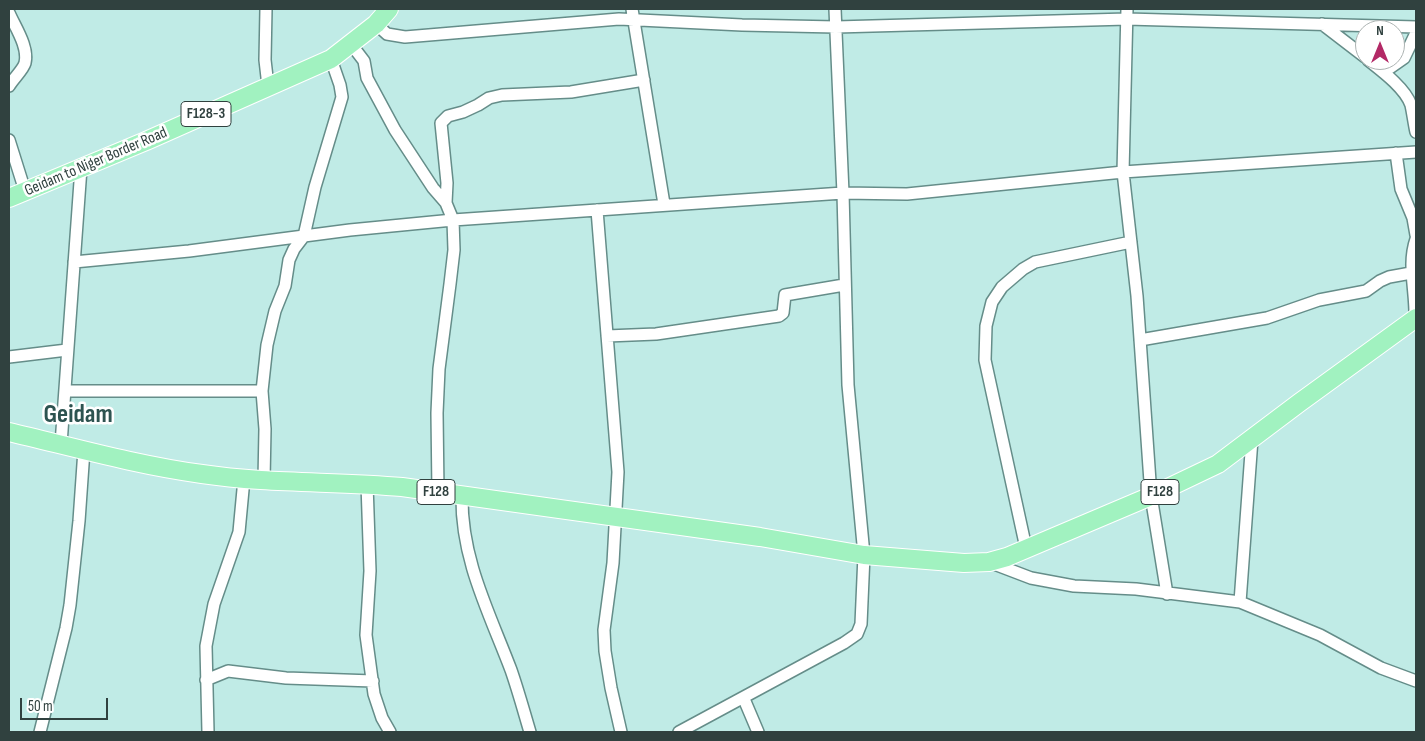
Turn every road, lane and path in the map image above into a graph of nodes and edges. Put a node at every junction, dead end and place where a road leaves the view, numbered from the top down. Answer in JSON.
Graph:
{"nodes":[{"id":1,"x":266,"y":9,"type":"edge"},
{"id":2,"x":390,"y":9,"type":"edge"},
{"id":3,"x":835,"y":9,"type":"edge"},
{"id":4,"x":9,"y":13,"type":"edge"},
{"id":5,"x":633,"y":14,"type":"edge"},
{"id":6,"x":1127,"y":14,"type":"edge"},
{"id":7,"x":376,"y":24,"type":"junction"},
{"id":8,"x":1322,"y":24,"type":"junction"},
{"id":9,"x":836,"y":27,"type":"junction"},
{"id":10,"x":1416,"y":27,"type":"edge"},
{"id":11,"x":1416,"y":33,"type":"edge"},
{"id":12,"x":351,"y":44,"type":"junction"},
{"id":13,"x":1355,"y":49,"type":"edge"},
{"id":14,"x":331,"y":59,"type":"junction"},
{"id":15,"x":1381,"y":70,"type":"edge"},
{"id":16,"x":1384,"y":72,"type":"junction"},
{"id":17,"x":644,"y":80,"type":"junction"},
{"id":18,"x":9,"y":86,"type":"edge"},
{"id":19,"x":268,"y":86,"type":"junction"},
{"id":20,"x":1416,"y":132,"type":"edge"},
{"id":21,"x":9,"y":140,"type":"edge"},
{"id":22,"x":1416,"y":152,"type":"edge"},
{"id":23,"x":1396,"y":153,"type":"junction"},
{"id":24,"x":80,"y":168,"type":"junction"},
{"id":25,"x":1123,"y":172,"type":"junction"},
{"id":26,"x":25,"y":191,"type":"junction"},
{"id":27,"x":843,"y":193,"type":"junction"},
{"id":28,"x":9,"y":198,"type":"edge"},
{"id":29,"x":446,"y":203,"type":"junction"},
{"id":30,"x":664,"y":204,"type":"junction"},
{"id":31,"x":597,"y":210,"type":"junction"},
{"id":32,"x":453,"y":220,"type":"junction"},
{"id":33,"x":1416,"y":235,"type":"edge"},
{"id":34,"x":304,"y":236,"type":"junction"},
{"id":35,"x":1416,"y":239,"type":"edge"},
{"id":36,"x":1131,"y":242,"type":"junction"},
{"id":37,"x":74,"y":262,"type":"junction"},
{"id":38,"x":1411,"y":273,"type":"junction"},
{"id":39,"x":844,"y":285,"type":"junction"},
{"id":40,"x":1416,"y":318,"type":"edge"},
{"id":41,"x":607,"y":336,"type":"junction"},
{"id":42,"x":1140,"y":340,"type":"junction"},
{"id":43,"x":67,"y":350,"type":"junction"},
{"id":44,"x":9,"y":358,"type":"edge"},
{"id":45,"x":65,"y":390,"type":"junction"},
{"id":46,"x":262,"y":391,"type":"junction"},
{"id":47,"x":9,"y":432,"type":"edge"},
{"id":48,"x":1252,"y":438,"type":"junction"},
{"id":49,"x":61,"y":444,"type":"junction"},
{"id":50,"x":84,"y":450,"type":"junction"},
{"id":51,"x":244,"y":479,"type":"junction"},
{"id":52,"x":264,"y":480,"type":"junction"},
{"id":53,"x":368,"y":484,"type":"junction"},
{"id":54,"x":438,"y":492,"type":"junction"},
{"id":55,"x":462,"y":496,"type":"junction"},
{"id":56,"x":1151,"y":496,"type":"junction"},
{"id":57,"x":616,"y":517,"type":"junction"},
{"id":58,"x":1026,"y":548,"type":"junction"},
{"id":59,"x":864,"y":555,"type":"junction"},
{"id":60,"x":989,"y":562,"type":"junction"},
{"id":61,"x":1167,"y":594,"type":"junction"},
{"id":62,"x":1240,"y":602,"type":"junction"},
{"id":63,"x":206,"y":680,"type":"junction"},
{"id":64,"x":373,"y":681,"type":"junction"},
{"id":65,"x":1416,"y":681,"type":"edge"},
{"id":66,"x":744,"y":699,"type":"junction"},
{"id":67,"x":40,"y":732,"type":"edge"},
{"id":68,"x":208,"y":732,"type":"edge"},
{"id":69,"x":390,"y":732,"type":"edge"},
{"id":70,"x":530,"y":732,"type":"edge"},
{"id":71,"x":621,"y":732,"type":"edge"},
{"id":72,"x":679,"y":732,"type":"edge"},
{"id":73,"x":758,"y":732,"type":"edge"}],
"edges":[{"from":1,"to":19,"type":"street"},
{"from":2,"to":7,"type":"main road","name":"Geidam to Niger Border Road","number":"F128-3"},
{"from":3,"to":9,"type":"street"},
{"from":4,"to":18,"type":"street"},
{"from":5,"to":7,"type":"street"},
{"from":5,"to":9,"type":"street"},
{"from":5,"to":17,"type":"street"},
{"from":6,"to":8,"type":"street"},
{"from":6,"to":9,"type":"street"},
{"from":6,"to":25,"type":"street"},
{"from":7,"to":12,"type":"main road","name":"Geidam to Niger Border Road","number":"F128-3"},
{"from":8,"to":10,"type":"street"},
{"from":8,"to":13,"type":"street"},
{"from":9,"to":27,"type":"street"},
{"from":11,"to":16,"type":"street"},
{"from":12,"to":14,"type":"main road","name":"Geidam to Niger Border Road","number":"F128-3"},
{"from":12,"to":29,"type":"street"},
{"from":14,"to":19,"type":"main road","name":"Geidam to Niger Border Road","number":"F128-3"},
{"from":14,"to":34,"type":"street"},
{"from":15,"to":16,"type":"street"},
{"from":16,"to":20,"type":"street"},
{"from":17,"to":29,"type":"street"},
{"from":17,"to":30,"type":"street"},
{"from":19,"to":24,"type":"main road","name":"Geidam to Niger Border Road","number":"F128-3"},
{"from":21,"to":26,"type":"street"},
{"from":22,"to":23,"type":"street"},
{"from":23,"to":25,"type":"street"},
{"from":23,"to":33,"type":"street"},
{"from":24,"to":26,"type":"main road","name":"Geidam to Niger Border Road","number":"F128-3"},
{"from":24,"to":37,"type":"street"},
{"from":25,"to":27,"type":"street"},
{"from":25,"to":36,"type":"street"},
{"from":26,"to":28,"type":"main road","name":"Geidam to Niger Border Road","number":"F128-3"},
{"from":27,"to":30,"type":"street"},
{"from":27,"to":39,"type":"street"},
{"from":29,"to":32,"type":"street"},
{"from":30,"to":31,"type":"street"},
{"from":31,"to":32,"type":"street"},
{"from":31,"to":41,"type":"street"},
{"from":32,"to":34,"type":"street"},
{"from":32,"to":54,"type":"street"},
{"from":34,"to":37,"type":"street"},
{"from":34,"to":46,"type":"street"},
{"from":35,"to":38,"type":"street"},
{"from":36,"to":42,"type":"street"},
{"from":36,"to":58,"type":"street"},
{"from":37,"to":43,"type":"street"},
{"from":38,"to":40,"type":"street"},
{"from":38,"to":42,"type":"street"},
{"from":39,"to":41,"type":"street"},
{"from":39,"to":59,"type":"street"},
{"from":40,"to":48,"type":"main road","number":"F128"},
{"from":41,"to":57,"type":"street"},
{"from":42,"to":56,"type":"street"},
{"from":43,"to":44,"type":"street"},
{"from":43,"to":45,"type":"street"},
{"from":45,"to":46,"type":"street"},
{"from":45,"to":49,"type":"street"},
{"from":46,"to":52,"type":"street"},
{"from":47,"to":49,"type":"main road","number":"F128"},
{"from":48,"to":56,"type":"main road","number":"F128"},
{"from":48,"to":62,"type":"street"},
{"from":49,"to":50,"type":"main road","number":"F128"},
{"from":50,"to":51,"type":"main road","number":"F128"},
{"from":50,"to":67,"type":"street"},
{"from":51,"to":52,"type":"main road","number":"F128"},
{"from":51,"to":63,"type":"street"},
{"from":52,"to":53,"type":"main road","number":"F128"},
{"from":53,"to":54,"type":"main road","number":"F128"},
{"from":53,"to":64,"type":"street"},
{"from":54,"to":55,"type":"main road","number":"F128"},
{"from":55,"to":57,"type":"main road","number":"F128"},
{"from":55,"to":70,"type":"street"},
{"from":56,"to":58,"type":"main road","number":"F128"},
{"from":56,"to":61,"type":"street"},
{"from":57,"to":59,"type":"main road","number":"F128"},
{"from":57,"to":71,"type":"street"},
{"from":58,"to":60,"type":"main road","number":"F128"},
{"from":59,"to":60,"type":"main road","number":"F128"},
{"from":59,"to":66,"type":"street"},
{"from":60,"to":61,"type":"street"},
{"from":61,"to":62,"type":"street"},
{"from":62,"to":65,"type":"street"},
{"from":63,"to":64,"type":"street"},
{"from":63,"to":68,"type":"street"},
{"from":64,"to":69,"type":"street"},
{"from":66,"to":72,"type":"street"},
{"from":66,"to":73,"type":"street"}]}
